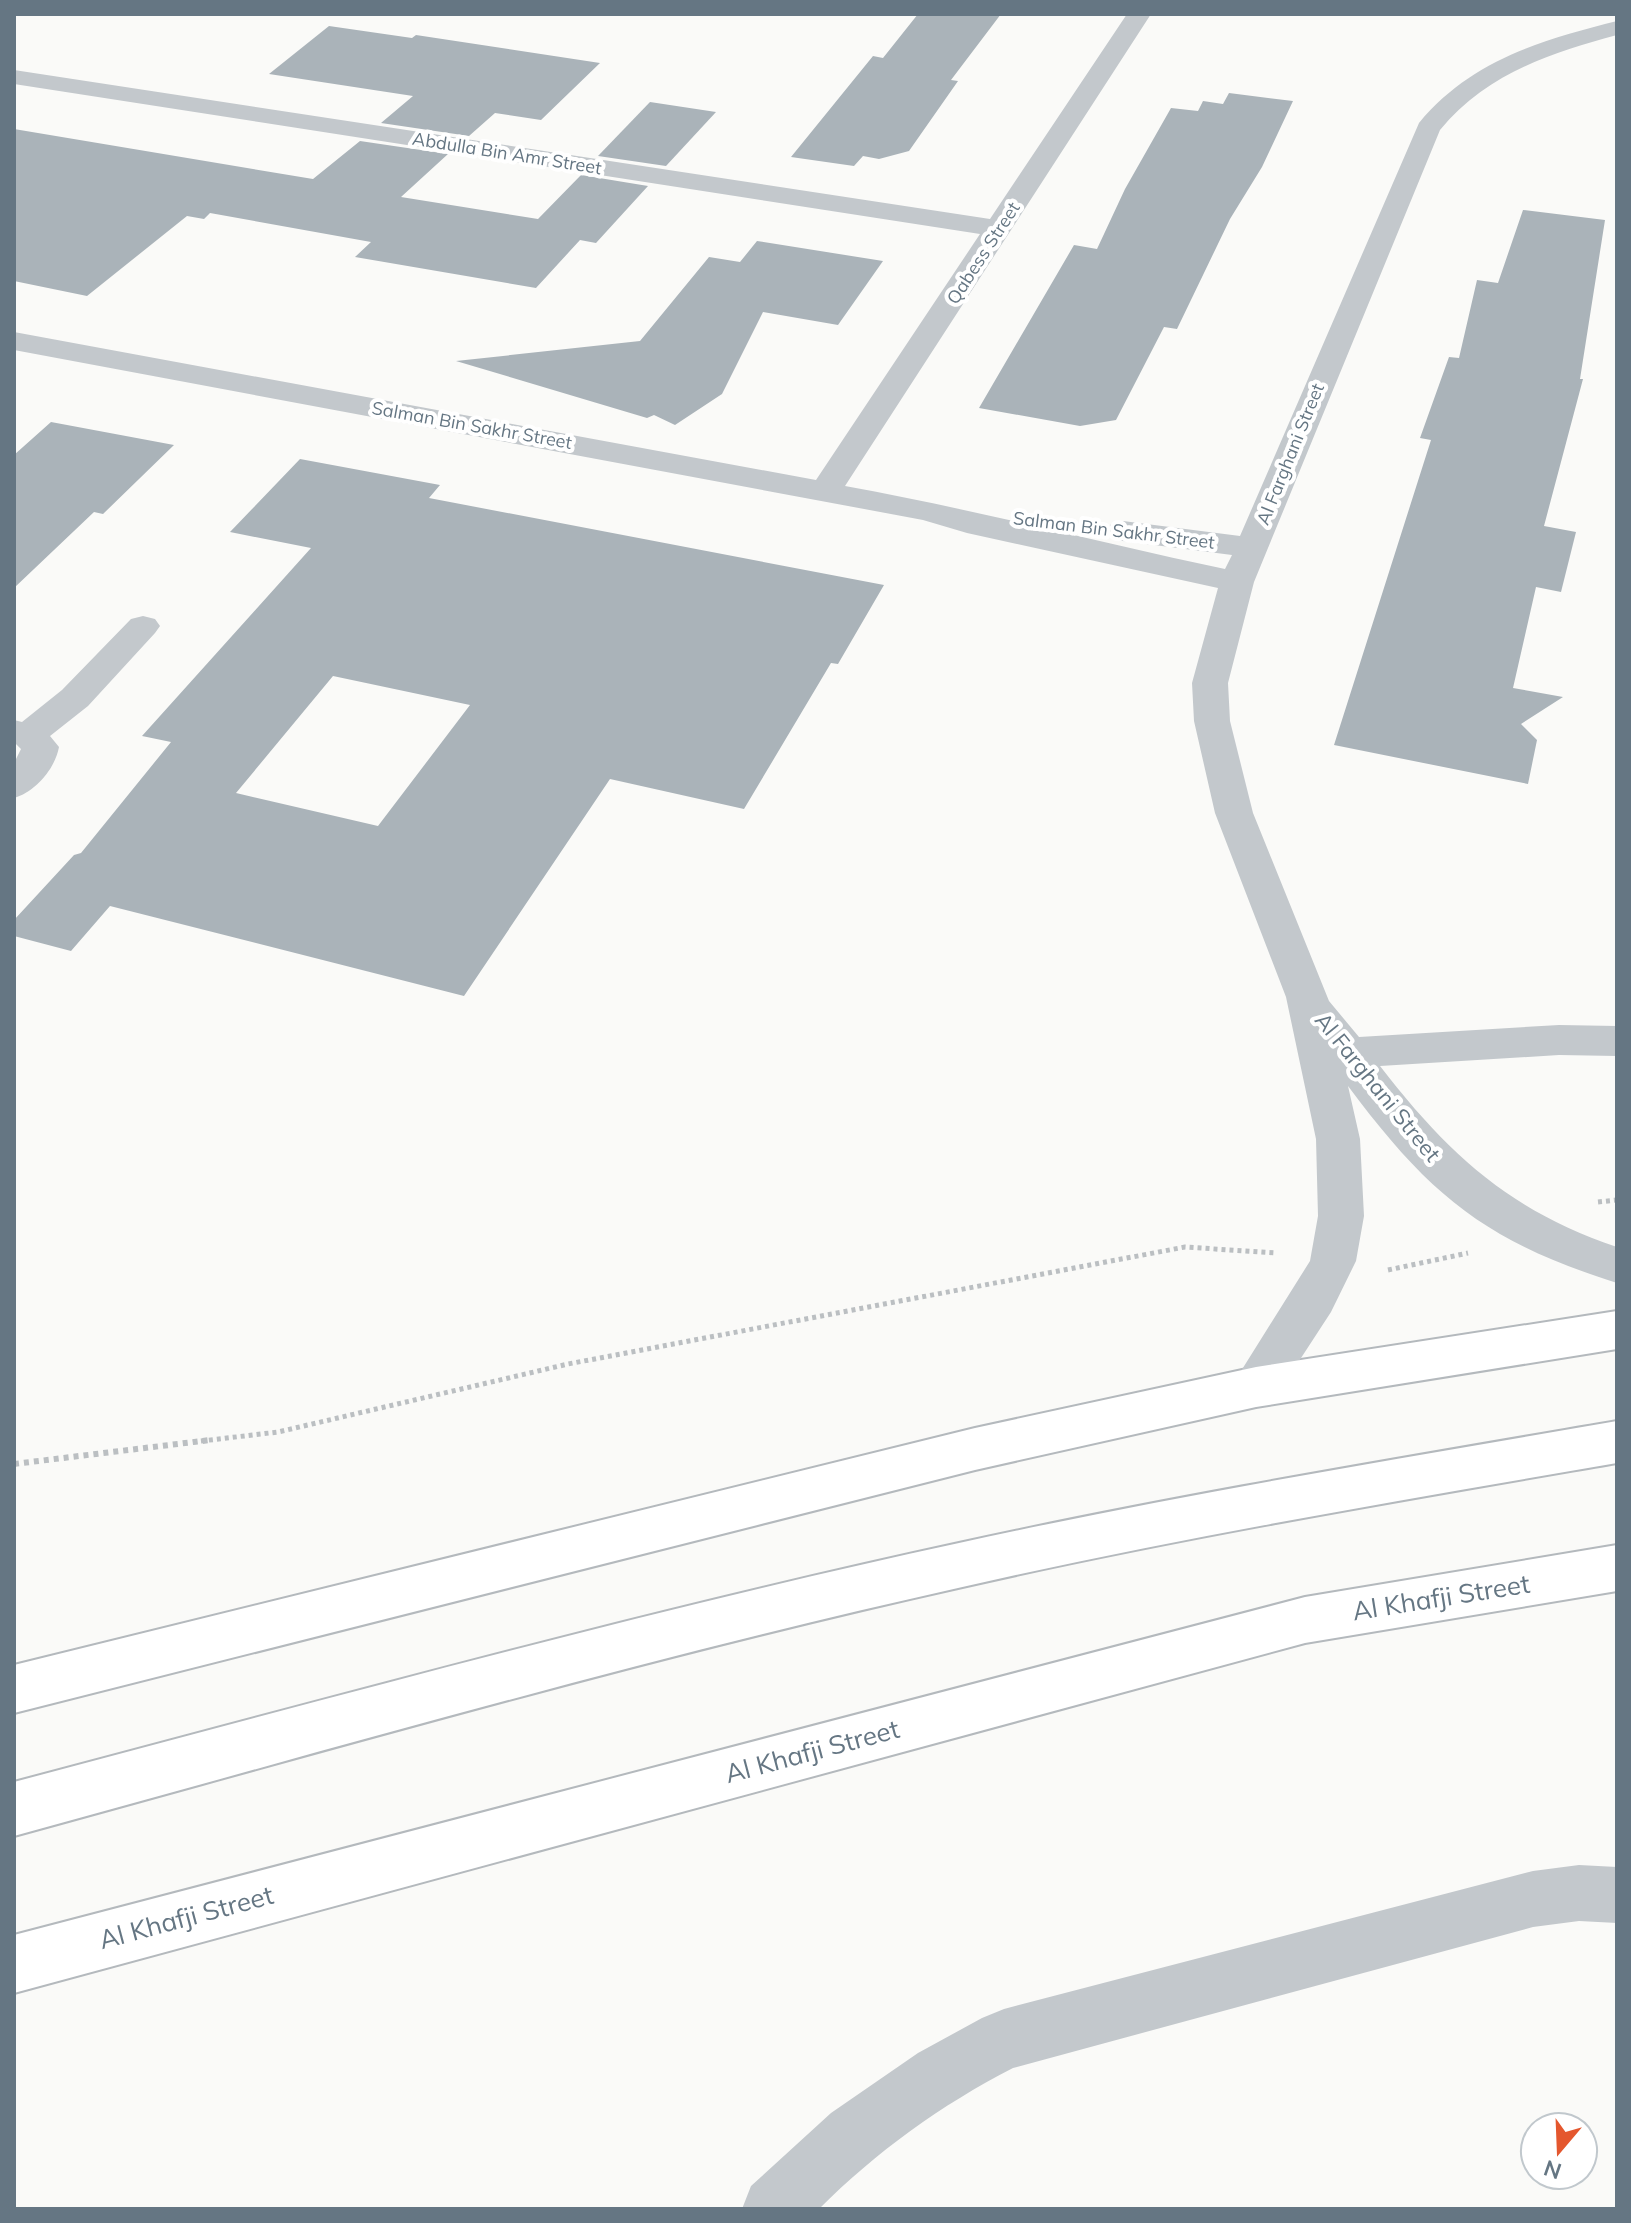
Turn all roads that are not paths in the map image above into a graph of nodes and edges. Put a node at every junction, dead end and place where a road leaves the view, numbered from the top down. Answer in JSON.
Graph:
{"nodes":[{"id":1,"x":1139,"y":14,"type":"edge"},
{"id":2,"x":1617,"y":28,"type":"edge"},
{"id":3,"x":14,"y":77,"type":"edge"},
{"id":4,"x":1000,"y":229,"type":"junction"},
{"id":5,"x":14,"y":341,"type":"edge"},
{"id":6,"x":46,"y":347,"type":"junction"},
{"id":7,"x":14,"y":374,"type":"edge"},
{"id":8,"x":825,"y":491,"type":"junction"},
{"id":9,"x":929,"y":511,"type":"junction"},
{"id":10,"x":1251,"y":547,"type":"junction"},
{"id":11,"x":1237,"y":582,"type":"junction"},
{"id":12,"x":143,"y":626,"type":"dead end"},
{"id":13,"x":22,"y":733,"type":"edge"},
{"id":14,"x":14,"y":786,"type":"edge"},
{"id":15,"x":1307,"y":997,"type":"junction"},
{"id":16,"x":1617,"y":1041,"type":"edge"},
{"id":17,"x":1347,"y":1053,"type":"junction"},
{"id":18,"x":1617,"y":1265,"type":"edge"},
{"id":19,"x":1617,"y":1330,"type":"edge"},
{"id":20,"x":1256,"y":1387,"type":"junction"},
{"id":21,"x":1617,"y":1442,"type":"edge"},
{"id":22,"x":1617,"y":1568,"type":"edge"},
{"id":23,"x":14,"y":1689,"type":"edge"},
{"id":24,"x":14,"y":1809,"type":"edge"},
{"id":25,"x":1617,"y":1895,"type":"edge"},
{"id":26,"x":95,"y":1941,"type":"junction"},
{"id":27,"x":14,"y":1964,"type":"edge"},
{"id":28,"x":14,"y":1991,"type":"edge"},
{"id":29,"x":774,"y":2209,"type":"edge"}],
"edges":[{"from":1,"to":4,"type":"street","name":"Qabess Street"},
{"from":2,"to":10,"type":"street","name":"Al Farghani Street"},
{"from":3,"to":4,"type":"street","name":"Abdulla Bin Amr Street"},
{"from":4,"to":8,"type":"street","name":"Qabess Street"},
{"from":5,"to":6,"type":"street","name":"Salman Bin Sakhr Street"},
{"from":6,"to":7,"type":"street"},
{"from":6,"to":8,"type":"street","name":"Salman Bin Sakhr Street"},
{"from":8,"to":9,"type":"street","name":"Salman Bin Sakhr Street"},
{"from":9,"to":10,"type":"street","name":"Salman Bin Sakhr Street"},
{"from":9,"to":11,"type":"street","name":"Salman Bin Sakhr Street"},
{"from":10,"to":11,"type":"street","name":"Al Farghani Street"},
{"from":11,"to":15,"type":"street","name":"Al Farghani Street"},
{"from":12,"to":13,"type":"street"},
{"from":13,"to":14,"type":"street"},
{"from":15,"to":17,"type":"street","name":"Al Farghani Street"},
{"from":15,"to":20,"type":"street","name":"Al Farghani Street"},
{"from":16,"to":17,"type":"street"},
{"from":17,"to":18,"type":"street","name":"Al Farghani Street"},
{"from":19,"to":20,"type":"highway"},
{"from":20,"to":23,"type":"highway"},
{"from":21,"to":24,"type":"highway"},
{"from":22,"to":26,"type":"highway","name":"Al Khafji Street"},
{"from":25,"to":29,"type":"street"},
{"from":26,"to":27,"type":"highway","name":"Al Khafji Street"},
{"from":26,"to":28,"type":"highway"}]}
